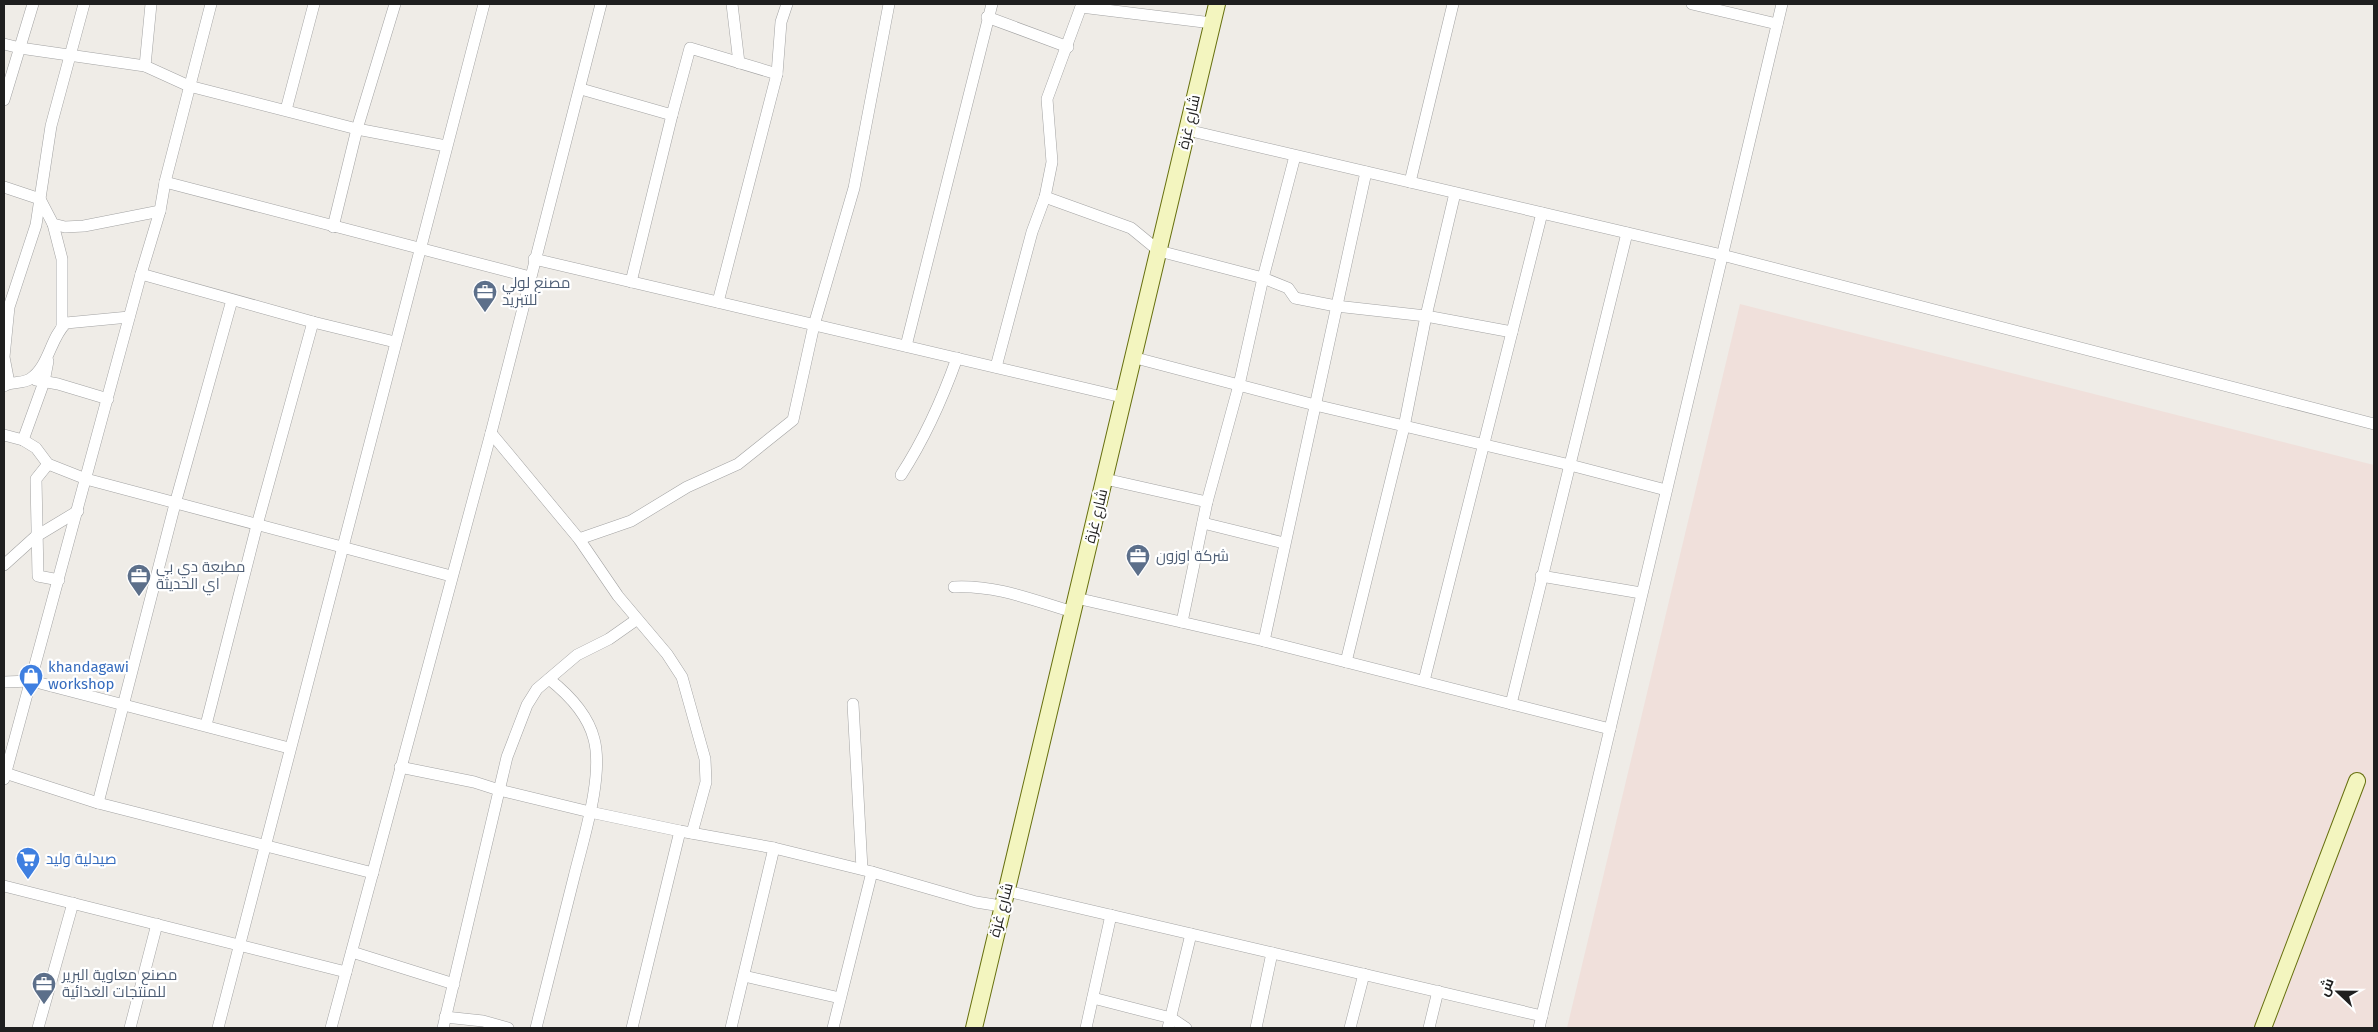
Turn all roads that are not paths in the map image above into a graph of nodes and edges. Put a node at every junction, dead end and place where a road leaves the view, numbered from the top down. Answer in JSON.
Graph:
{"nodes":[{"id":1,"x":33,"y":4,"type":"edge"},
{"id":2,"x":84,"y":4,"type":"edge"},
{"id":3,"x":151,"y":4,"type":"edge"},
{"id":4,"x":211,"y":4,"type":"edge"},
{"id":5,"x":314,"y":4,"type":"edge"},
{"id":6,"x":395,"y":4,"type":"edge"},
{"id":7,"x":484,"y":4,"type":"edge"},
{"id":8,"x":601,"y":4,"type":"edge"},
{"id":9,"x":732,"y":4,"type":"edge"},
{"id":10,"x":787,"y":4,"type":"edge"},
{"id":11,"x":889,"y":4,"type":"edge"},
{"id":12,"x":992,"y":4,"type":"edge"},
{"id":13,"x":1217,"y":4,"type":"edge"},
{"id":14,"x":1453,"y":4,"type":"edge"},
{"id":15,"x":1692,"y":4,"type":"edge"},
{"id":16,"x":1782,"y":4,"type":"edge"},
{"id":17,"x":1081,"y":6,"type":"edge"},
{"id":18,"x":987,"y":17,"type":"junction"},
{"id":19,"x":1212,"y":23,"type":"junction"},
{"id":20,"x":1777,"y":24,"type":"junction"},
{"id":21,"x":4,"y":44,"type":"edge"},
{"id":22,"x":1068,"y":47,"type":"junction"},
{"id":23,"x":20,"y":48,"type":"junction"},
{"id":24,"x":69,"y":55,"type":"junction"},
{"id":25,"x":739,"y":63,"type":"junction"},
{"id":26,"x":145,"y":66,"type":"junction"},
{"id":27,"x":777,"y":74,"type":"junction"},
{"id":28,"x":189,"y":86,"type":"junction"},
{"id":29,"x":581,"y":89,"type":"junction"},
{"id":30,"x":4,"y":100,"type":"edge"},
{"id":31,"x":286,"y":110,"type":"junction"},
{"id":32,"x":672,"y":115,"type":"junction"},
{"id":33,"x":357,"y":129,"type":"junction"},
{"id":34,"x":1187,"y":130,"type":"junction"},
{"id":35,"x":446,"y":146,"type":"junction"},
{"id":36,"x":1295,"y":156,"type":"junction"},
{"id":37,"x":1366,"y":172,"type":"junction"},
{"id":38,"x":165,"y":182,"type":"junction"},
{"id":39,"x":1410,"y":182,"type":"junction"},
{"id":40,"x":4,"y":187,"type":"edge"},
{"id":41,"x":1455,"y":193,"type":"junction"},
{"id":42,"x":1045,"y":197,"type":"junction"},
{"id":43,"x":40,"y":199,"type":"junction"},
{"id":44,"x":160,"y":210,"type":"junction"},
{"id":45,"x":1542,"y":213,"type":"junction"},
{"id":46,"x":53,"y":224,"type":"junction"},
{"id":47,"x":333,"y":227,"type":"junction"},
{"id":48,"x":1627,"y":233,"type":"junction"},
{"id":49,"x":420,"y":247,"type":"junction"},
{"id":50,"x":1159,"y":251,"type":"junction"},
{"id":51,"x":1722,"y":255,"type":"junction"},
{"id":52,"x":534,"y":259,"type":"junction"},
{"id":53,"x":141,"y":274,"type":"junction"},
{"id":54,"x":530,"y":277,"type":"junction"},
{"id":55,"x":1263,"y":278,"type":"junction"},
{"id":56,"x":631,"y":282,"type":"junction"},
{"id":57,"x":232,"y":300,"type":"junction"},
{"id":58,"x":718,"y":302,"type":"junction"},
{"id":59,"x":1336,"y":306,"type":"junction"},
{"id":60,"x":1426,"y":316,"type":"junction"},
{"id":61,"x":129,"y":317,"type":"junction"},
{"id":62,"x":313,"y":322,"type":"junction"},
{"id":63,"x":814,"y":325,"type":"junction"},
{"id":64,"x":62,"y":326,"type":"junction"},
{"id":65,"x":1512,"y":332,"type":"junction"},
{"id":66,"x":395,"y":342,"type":"junction"},
{"id":67,"x":906,"y":346,"type":"junction"},
{"id":68,"x":51,"y":349,"type":"junction"},
{"id":69,"x":1132,"y":357,"type":"junction"},
{"id":70,"x":957,"y":358,"type":"junction"},
{"id":71,"x":996,"y":367,"type":"junction"},
{"id":72,"x":30,"y":379,"type":"junction"},
{"id":73,"x":44,"y":382,"type":"junction"},
{"id":74,"x":7,"y":384,"type":"edge"},
{"id":75,"x":1239,"y":385,"type":"junction"},
{"id":76,"x":1122,"y":397,"type":"junction"},
{"id":77,"x":108,"y":399,"type":"junction"},
{"id":78,"x":1315,"y":405,"type":"junction"},
{"id":79,"x":2374,"y":424,"type":"edge"},
{"id":80,"x":1404,"y":427,"type":"junction"},
{"id":81,"x":491,"y":433,"type":"junction"},
{"id":82,"x":4,"y":435,"type":"edge"},
{"id":83,"x":23,"y":440,"type":"junction"},
{"id":84,"x":1483,"y":446,"type":"junction"},
{"id":85,"x":48,"y":464,"type":"junction"},
{"id":86,"x":1570,"y":465,"type":"junction"},
{"id":87,"x":900,"y":476,"type":"dead end"},
{"id":88,"x":86,"y":479,"type":"junction"},
{"id":89,"x":1105,"y":479,"type":"junction"},
{"id":90,"x":1666,"y":490,"type":"junction"},
{"id":91,"x":1207,"y":502,"type":"junction"},
{"id":92,"x":175,"y":504,"type":"junction"},
{"id":93,"x":78,"y":511,"type":"junction"},
{"id":94,"x":1203,"y":523,"type":"junction"},
{"id":95,"x":257,"y":525,"type":"junction"},
{"id":96,"x":35,"y":537,"type":"junction"},
{"id":97,"x":579,"y":539,"type":"junction"},
{"id":98,"x":1284,"y":544,"type":"junction"},
{"id":99,"x":341,"y":548,"type":"junction"},
{"id":100,"x":4,"y":565,"type":"edge"},
{"id":101,"x":451,"y":576,"type":"junction"},
{"id":102,"x":1541,"y":576,"type":"junction"},
{"id":103,"x":59,"y":580,"type":"junction"},
{"id":104,"x":954,"y":587,"type":"dead end"},
{"id":105,"x":1641,"y":593,"type":"junction"},
{"id":106,"x":1075,"y":605,"type":"junction"},
{"id":107,"x":636,"y":620,"type":"junction"},
{"id":108,"x":1182,"y":622,"type":"junction"},
{"id":109,"x":1264,"y":641,"type":"junction"},
{"id":110,"x":1346,"y":662,"type":"junction"},
{"id":111,"x":550,"y":679,"type":"junction"},
{"id":112,"x":1424,"y":681,"type":"junction"},
{"id":113,"x":4,"y":682,"type":"edge"},
{"id":114,"x":32,"y":682,"type":"junction"},
{"id":115,"x":853,"y":704,"type":"dead end"},
{"id":116,"x":1511,"y":704,"type":"junction"},
{"id":117,"x":123,"y":705,"type":"junction"},
{"id":118,"x":206,"y":725,"type":"junction"},
{"id":119,"x":1610,"y":729,"type":"junction"},
{"id":120,"x":289,"y":748,"type":"junction"},
{"id":121,"x":400,"y":767,"type":"junction"},
{"id":122,"x":4,"y":776,"type":"edge"},
{"id":123,"x":2357,"y":781,"type":"dead end"},
{"id":124,"x":499,"y":790,"type":"junction"},
{"id":125,"x":98,"y":803,"type":"junction"},
{"id":126,"x":590,"y":812,"type":"junction"},
{"id":127,"x":680,"y":831,"type":"junction"},
{"id":128,"x":692,"y":833,"type":"junction"},
{"id":129,"x":265,"y":846,"type":"junction"},
{"id":130,"x":774,"y":848,"type":"junction"},
{"id":131,"x":867,"y":871,"type":"junction"},
{"id":132,"x":373,"y":873,"type":"junction"},
{"id":133,"x":4,"y":886,"type":"edge"},
{"id":134,"x":1004,"y":898,"type":"junction"},
{"id":135,"x":73,"y":903,"type":"junction"},
{"id":136,"x":1111,"y":915,"type":"junction"},
{"id":137,"x":158,"y":924,"type":"junction"},
{"id":138,"x":1191,"y":934,"type":"junction"},
{"id":139,"x":240,"y":944,"type":"junction"},
{"id":140,"x":352,"y":952,"type":"junction"},
{"id":141,"x":1272,"y":953,"type":"junction"},
{"id":142,"x":346,"y":972,"type":"junction"},
{"id":143,"x":1364,"y":974,"type":"junction"},
{"id":144,"x":744,"y":976,"type":"junction"},
{"id":145,"x":454,"y":984,"type":"junction"},
{"id":146,"x":1438,"y":991,"type":"junction"},
{"id":147,"x":840,"y":998,"type":"junction"},
{"id":148,"x":1093,"y":998,"type":"junction"},
{"id":149,"x":445,"y":1016,"type":"junction"},
{"id":150,"x":1542,"y":1016,"type":"junction"},
{"id":151,"x":1169,"y":1023,"type":"edge"},
{"id":152,"x":38,"y":1028,"type":"edge"},
{"id":153,"x":130,"y":1028,"type":"edge"},
{"id":154,"x":218,"y":1028,"type":"edge"},
{"id":155,"x":331,"y":1028,"type":"edge"},
{"id":156,"x":443,"y":1028,"type":"edge"},
{"id":157,"x":508,"y":1028,"type":"edge"},
{"id":158,"x":536,"y":1028,"type":"edge"},
{"id":159,"x":632,"y":1028,"type":"edge"},
{"id":160,"x":731,"y":1028,"type":"edge"},
{"id":161,"x":833,"y":1028,"type":"edge"},
{"id":162,"x":974,"y":1028,"type":"edge"},
{"id":163,"x":1086,"y":1028,"type":"edge"},
{"id":164,"x":1186,"y":1028,"type":"edge"},
{"id":165,"x":1256,"y":1028,"type":"edge"},
{"id":166,"x":1350,"y":1028,"type":"edge"},
{"id":167,"x":1429,"y":1028,"type":"edge"},
{"id":168,"x":1539,"y":1028,"type":"edge"},
{"id":169,"x":2263,"y":1028,"type":"edge"}],
"edges":[{"from":1,"to":23,"type":"street"},
{"from":2,"to":24,"type":"street"},
{"from":3,"to":26,"type":"street"},
{"from":4,"to":28,"type":"street"},
{"from":5,"to":31,"type":"street"},
{"from":6,"to":33,"type":"street"},
{"from":7,"to":35,"type":"street"},
{"from":8,"to":29,"type":"street"},
{"from":9,"to":25,"type":"street"},
{"from":10,"to":27,"type":"street"},
{"from":11,"to":63,"type":"street"},
{"from":12,"to":18,"type":"street"},
{"from":13,"to":19,"type":"main road","name":"شارع غزة"},
{"from":14,"to":39,"type":"street"},
{"from":15,"to":20,"type":"street"},
{"from":16,"to":20,"type":"street"},
{"from":17,"to":19,"type":"street"},
{"from":17,"to":22,"type":"street"},
{"from":18,"to":22,"type":"street"},
{"from":18,"to":67,"type":"street"},
{"from":19,"to":34,"type":"main road","name":"شارع غزة"},
{"from":20,"to":51,"type":"street"},
{"from":21,"to":23,"type":"street"},
{"from":22,"to":42,"type":"street"},
{"from":23,"to":24,"type":"street"},
{"from":23,"to":30,"type":"street"},
{"from":24,"to":26,"type":"street"},
{"from":24,"to":43,"type":"street"},
{"from":25,"to":27,"type":"street"},
{"from":25,"to":32,"type":"street"},
{"from":26,"to":28,"type":"street"},
{"from":27,"to":58,"type":"street"},
{"from":28,"to":31,"type":"street"},
{"from":28,"to":38,"type":"street"},
{"from":29,"to":32,"type":"street"},
{"from":29,"to":52,"type":"street"},
{"from":31,"to":33,"type":"street"},
{"from":32,"to":56,"type":"street"},
{"from":33,"to":35,"type":"street"},
{"from":33,"to":47,"type":"street"},
{"from":34,"to":36,"type":"street"},
{"from":34,"to":50,"type":"main road","name":"شارع غزة"},
{"from":35,"to":49,"type":"street"},
{"from":36,"to":37,"type":"street"},
{"from":36,"to":55,"type":"street"},
{"from":37,"to":39,"type":"street"},
{"from":37,"to":59,"type":"street"},
{"from":38,"to":44,"type":"street"},
{"from":38,"to":47,"type":"street"},
{"from":39,"to":41,"type":"street"},
{"from":40,"to":43,"type":"street"},
{"from":41,"to":45,"type":"street"},
{"from":41,"to":60,"type":"street"},
{"from":42,"to":50,"type":"street"},
{"from":42,"to":71,"type":"street"},
{"from":43,"to":46,"type":"street"},
{"from":43,"to":74,"type":"street"},
{"from":44,"to":46,"type":"street"},
{"from":44,"to":53,"type":"street"},
{"from":45,"to":48,"type":"street"},
{"from":45,"to":65,"type":"street"},
{"from":46,"to":64,"type":"street"},
{"from":47,"to":49,"type":"street"},
{"from":48,"to":51,"type":"street"},
{"from":48,"to":86,"type":"street"},
{"from":49,"to":54,"type":"street"},
{"from":49,"to":66,"type":"street"},
{"from":50,"to":55,"type":"street"},
{"from":50,"to":69,"type":"main road","name":"شارع غزة"},
{"from":51,"to":79,"type":"street"},
{"from":51,"to":90,"type":"street"},
{"from":52,"to":54,"type":"street"},
{"from":52,"to":56,"type":"street"},
{"from":53,"to":57,"type":"street"},
{"from":53,"to":61,"type":"street"},
{"from":54,"to":81,"type":"street"},
{"from":55,"to":59,"type":"street"},
{"from":55,"to":75,"type":"street"},
{"from":56,"to":58,"type":"street"},
{"from":57,"to":62,"type":"street"},
{"from":57,"to":92,"type":"street"},
{"from":58,"to":63,"type":"street"},
{"from":59,"to":60,"type":"street"},
{"from":59,"to":78,"type":"street"},
{"from":60,"to":65,"type":"street"},
{"from":60,"to":80,"type":"street"},
{"from":61,"to":64,"type":"street"},
{"from":61,"to":77,"type":"street"},
{"from":62,"to":66,"type":"street"},
{"from":62,"to":95,"type":"street"},
{"from":63,"to":67,"type":"street"},
{"from":63,"to":97,"type":"street"},
{"from":64,"to":68,"type":"street"},
{"from":65,"to":84,"type":"street"},
{"from":66,"to":99,"type":"street"},
{"from":67,"to":70,"type":"street"},
{"from":68,"to":72,"type":"street"},
{"from":68,"to":73,"type":"street"},
{"from":69,"to":75,"type":"street"},
{"from":69,"to":76,"type":"main road","name":"شارع غزة"},
{"from":70,"to":71,"type":"street"},
{"from":70,"to":87,"type":"street"},
{"from":71,"to":76,"type":"street"},
{"from":72,"to":73,"type":"street"},
{"from":72,"to":74,"type":"street"},
{"from":73,"to":77,"type":"street"},
{"from":73,"to":83,"type":"street"},
{"from":75,"to":78,"type":"street"},
{"from":75,"to":91,"type":"street"},
{"from":76,"to":89,"type":"main road","name":"شارع غزة"},
{"from":77,"to":88,"type":"street"},
{"from":78,"to":80,"type":"street"},
{"from":78,"to":98,"type":"street"},
{"from":80,"to":84,"type":"street"},
{"from":80,"to":110,"type":"street"},
{"from":81,"to":97,"type":"street"},
{"from":81,"to":101,"type":"street"},
{"from":82,"to":83,"type":"street"},
{"from":83,"to":85,"type":"street"},
{"from":84,"to":86,"type":"street"},
{"from":84,"to":112,"type":"street"},
{"from":85,"to":88,"type":"street"},
{"from":85,"to":96,"type":"street"},
{"from":86,"to":90,"type":"street"},
{"from":86,"to":102,"type":"street"},
{"from":88,"to":92,"type":"street"},
{"from":88,"to":93,"type":"street"},
{"from":89,"to":91,"type":"street"},
{"from":89,"to":106,"type":"main road","name":"شارع غزة"},
{"from":90,"to":105,"type":"street"},
{"from":91,"to":94,"type":"street"},
{"from":92,"to":95,"type":"street"},
{"from":92,"to":117,"type":"street"},
{"from":93,"to":96,"type":"street"},
{"from":93,"to":103,"type":"street"},
{"from":94,"to":98,"type":"street"},
{"from":94,"to":108,"type":"street"},
{"from":95,"to":99,"type":"street"},
{"from":95,"to":118,"type":"street"},
{"from":96,"to":100,"type":"street"},
{"from":96,"to":103,"type":"street"},
{"from":97,"to":107,"type":"street"},
{"from":98,"to":109,"type":"street"},
{"from":99,"to":101,"type":"street"},
{"from":99,"to":120,"type":"street"},
{"from":101,"to":121,"type":"street"},
{"from":102,"to":105,"type":"street"},
{"from":102,"to":116,"type":"street"},
{"from":103,"to":114,"type":"street"},
{"from":104,"to":106,"type":"street"},
{"from":105,"to":119,"type":"street"},
{"from":106,"to":108,"type":"street"},
{"from":106,"to":134,"type":"main road","name":"شارع غزة"},
{"from":107,"to":111,"type":"street"},
{"from":107,"to":128,"type":"street"},
{"from":108,"to":109,"type":"street"},
{"from":109,"to":110,"type":"street"},
{"from":110,"to":112,"type":"street"},
{"from":111,"to":124,"type":"street"},
{"from":111,"to":126,"type":"street"},
{"from":112,"to":116,"type":"street"},
{"from":113,"to":114,"type":"street"},
{"from":114,"to":117,"type":"street"},
{"from":114,"to":122,"type":"street"},
{"from":115,"to":131,"type":"street"},
{"from":116,"to":119,"type":"street"},
{"from":117,"to":118,"type":"street"},
{"from":117,"to":125,"type":"street"},
{"from":118,"to":120,"type":"street"},
{"from":119,"to":150,"type":"street"},
{"from":120,"to":129,"type":"street"},
{"from":121,"to":124,"type":"street"},
{"from":121,"to":132,"type":"street"},
{"from":122,"to":125,"type":"street"},
{"from":123,"to":169,"type":"main road"},
{"from":124,"to":126,"type":"street"},
{"from":124,"to":145,"type":"street"},
{"from":125,"to":129,"type":"street"},
{"from":126,"to":127,"type":"street"},
{"from":126,"to":158,"type":"street"},
{"from":127,"to":128,"type":"street"},
{"from":127,"to":159,"type":"street"},
{"from":128,"to":130,"type":"street"},
{"from":129,"to":132,"type":"street"},
{"from":129,"to":139,"type":"street"},
{"from":130,"to":131,"type":"street"},
{"from":130,"to":144,"type":"street"},
{"from":131,"to":134,"type":"street"},
{"from":131,"to":147,"type":"street"},
{"from":132,"to":140,"type":"street"},
{"from":133,"to":135,"type":"street"},
{"from":134,"to":136,"type":"street"},
{"from":134,"to":162,"type":"main road","name":"شارع غزة"},
{"from":135,"to":137,"type":"street"},
{"from":135,"to":152,"type":"street"},
{"from":136,"to":138,"type":"street"},
{"from":136,"to":148,"type":"street"},
{"from":137,"to":139,"type":"street"},
{"from":137,"to":153,"type":"street"},
{"from":138,"to":141,"type":"street"},
{"from":138,"to":151,"type":"street"},
{"from":139,"to":142,"type":"street"},
{"from":139,"to":154,"type":"street"},
{"from":140,"to":142,"type":"street"},
{"from":140,"to":145,"type":"street"},
{"from":141,"to":143,"type":"street"},
{"from":141,"to":165,"type":"street"},
{"from":142,"to":155,"type":"street"},
{"from":143,"to":146,"type":"street"},
{"from":143,"to":166,"type":"street"},
{"from":144,"to":147,"type":"street"},
{"from":144,"to":160,"type":"street"},
{"from":145,"to":149,"type":"street"},
{"from":146,"to":150,"type":"street"},
{"from":146,"to":167,"type":"street"},
{"from":147,"to":161,"type":"street"},
{"from":148,"to":151,"type":"street"},
{"from":148,"to":163,"type":"street"},
{"from":149,"to":156,"type":"street"},
{"from":149,"to":157,"type":"street"},
{"from":150,"to":168,"type":"street"},
{"from":151,"to":164,"type":"street"}]}
